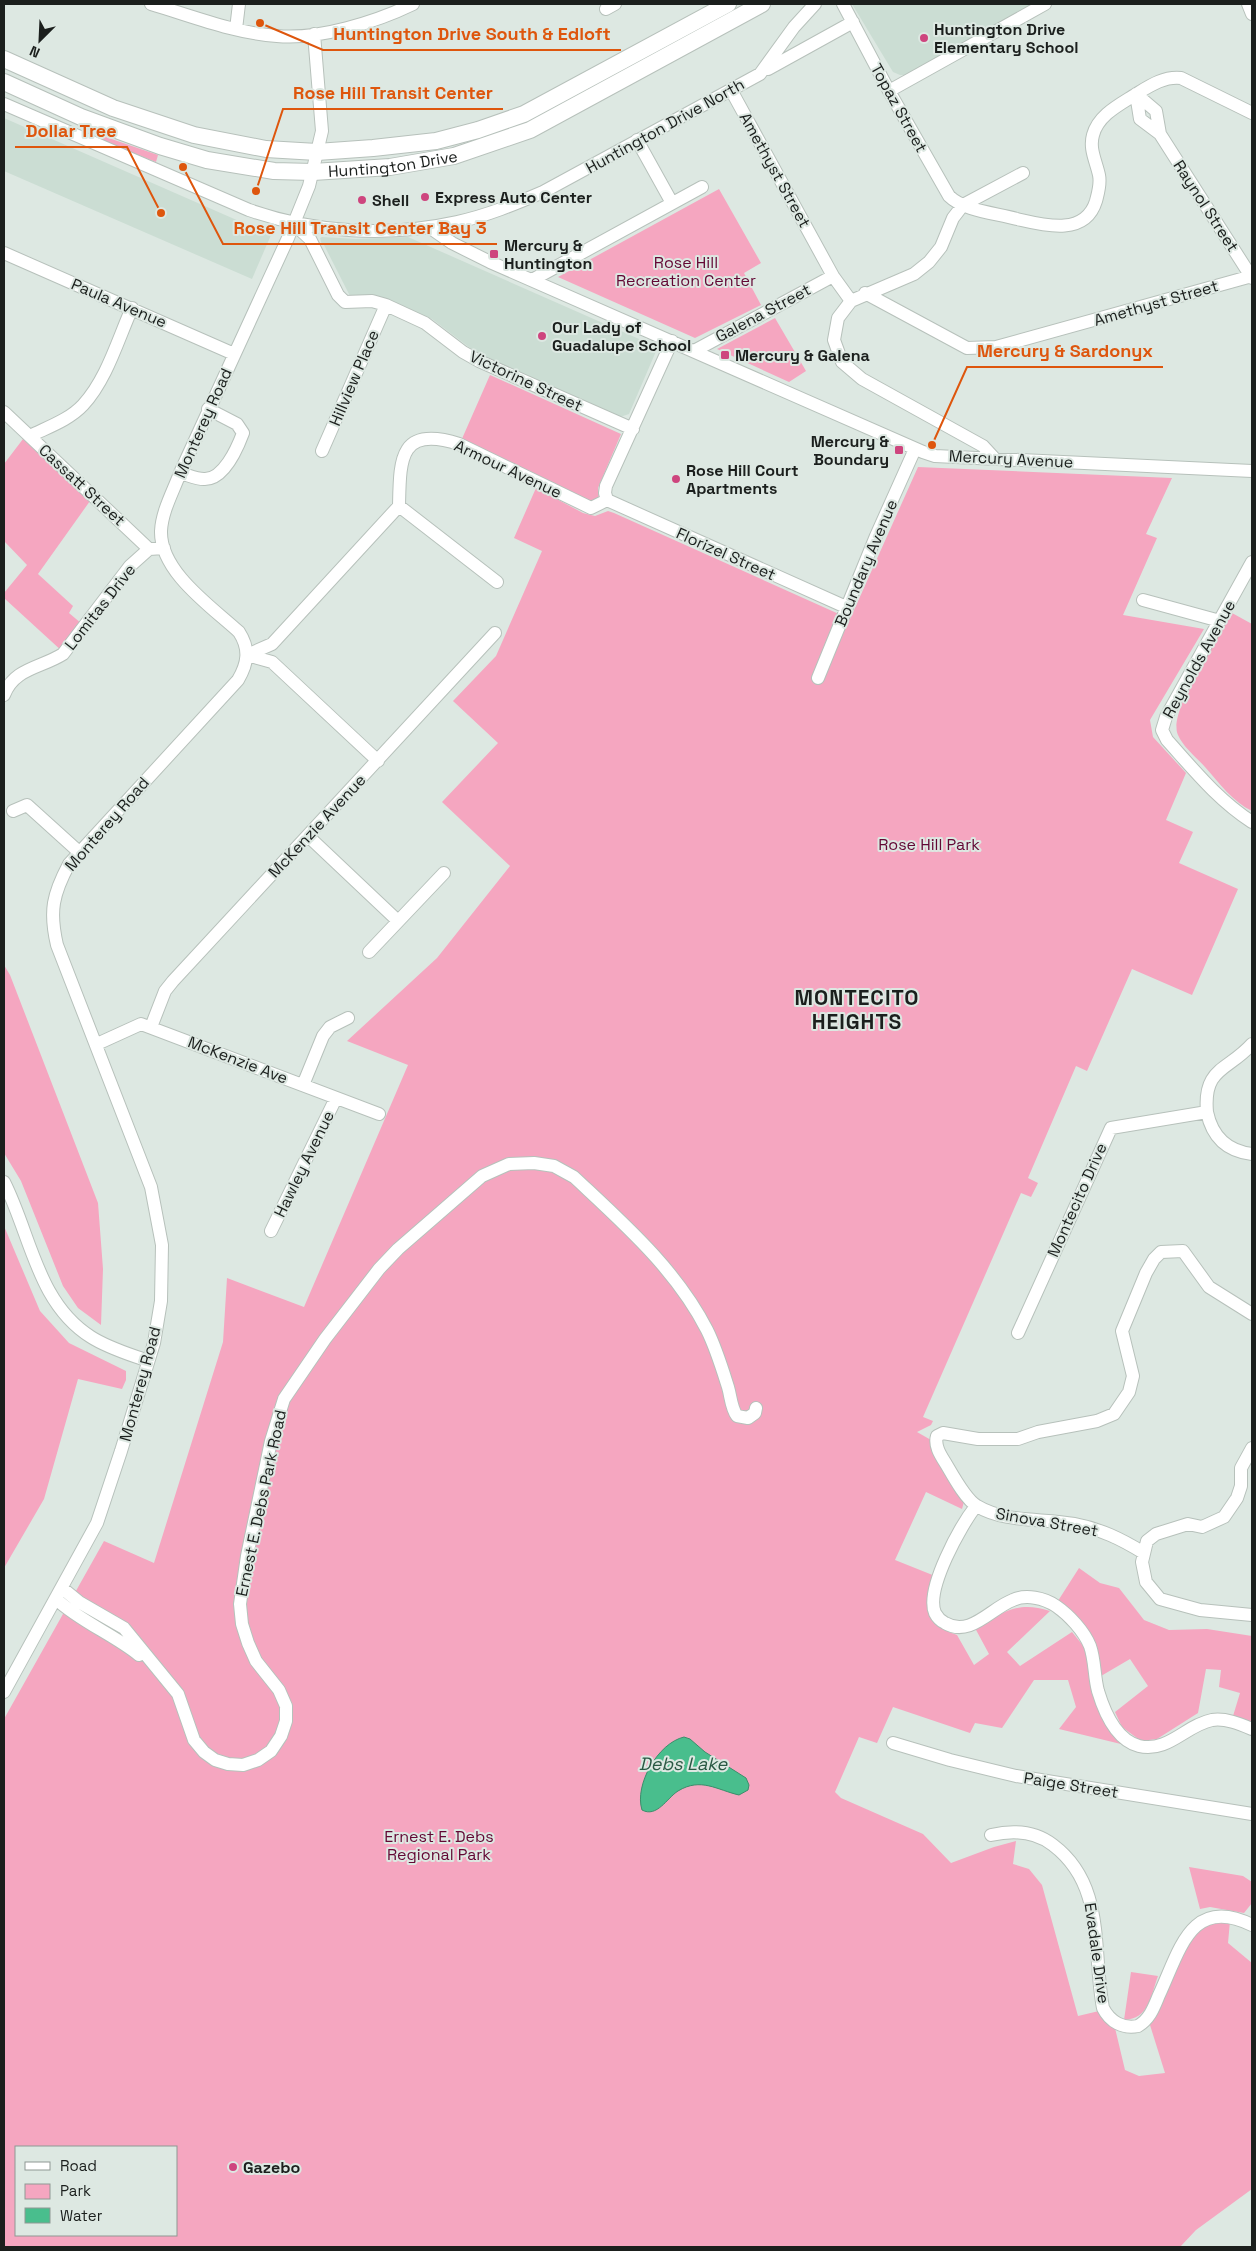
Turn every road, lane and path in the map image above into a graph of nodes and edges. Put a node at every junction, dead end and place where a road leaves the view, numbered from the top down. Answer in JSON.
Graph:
{"nodes":[{"id":1,"x":151,"y":4,"type":"edge"},
{"id":2,"x":239,"y":4,"type":"edge"},
{"id":3,"x":413,"y":4,"type":"edge"},
{"id":4,"x":728,"y":4,"type":"edge"},
{"id":5,"x":762,"y":4,"type":"edge"},
{"id":6,"x":815,"y":4,"type":"edge"},
{"id":7,"x":843,"y":4,"type":"edge"},
{"id":8,"x":1045,"y":4,"type":"edge"},
{"id":9,"x":1248,"y":4,"type":"edge"},
{"id":10,"x":1252,"y":14,"type":"edge"},
{"id":11,"x":853,"y":22,"type":"junction"},
{"id":12,"x":236,"y":29,"type":"junction"},
{"id":13,"x":314,"y":34,"type":"junction"},
{"id":14,"x":4,"y":59,"type":"edge"},
{"id":15,"x":760,"y":74,"type":"junction"},
{"id":16,"x":4,"y":82,"type":"edge"},
{"id":17,"x":731,"y":90,"type":"junction"},
{"id":18,"x":889,"y":91,"type":"junction"},
{"id":19,"x":1136,"y":94,"type":"junction"},
{"id":20,"x":4,"y":104,"type":"edge"},
{"id":21,"x":1252,"y":113,"type":"edge"},
{"id":22,"x":1160,"y":134,"type":"junction"},
{"id":23,"x":638,"y":140,"type":"junction"},
{"id":24,"x":318,"y":152,"type":"junction"},
{"id":25,"x":313,"y":172,"type":"junction"},
{"id":26,"x":1023,"y":173,"type":"dead end"},
{"id":27,"x":702,"y":187,"type":"dead end"},
{"id":28,"x":672,"y":203,"type":"junction"},
{"id":29,"x":963,"y":205,"type":"junction"},
{"id":30,"x":294,"y":224,"type":"junction"},
{"id":31,"x":429,"y":227,"type":"junction"},
{"id":32,"x":4,"y":253,"type":"edge"},
{"id":33,"x":832,"y":276,"type":"junction"},
{"id":34,"x":1252,"y":277,"type":"edge"},
{"id":35,"x":532,"y":280,"type":"junction"},
{"id":36,"x":865,"y":293,"type":"junction"},
{"id":37,"x":851,"y":301,"type":"junction"},
{"id":38,"x":386,"y":305,"type":"junction"},
{"id":39,"x":132,"y":308,"type":"junction"},
{"id":40,"x":672,"y":341,"type":"junction"},
{"id":41,"x":694,"y":350,"type":"junction"},
{"id":42,"x":234,"y":354,"type":"junction"},
{"id":43,"x":208,"y":409,"type":"junction"},
{"id":44,"x":4,"y":412,"type":"edge"},
{"id":45,"x":633,"y":429,"type":"junction"},
{"id":46,"x":30,"y":436,"type":"junction"},
{"id":47,"x":915,"y":449,"type":"junction"},
{"id":48,"x":322,"y":451,"type":"dead end"},
{"id":49,"x":995,"y":458,"type":"junction"},
{"id":50,"x":1252,"y":470,"type":"edge"},
{"id":51,"x":180,"y":473,"type":"junction"},
{"id":52,"x":607,"y":500,"type":"junction"},
{"id":53,"x":399,"y":506,"type":"junction"},
{"id":54,"x":164,"y":548,"type":"junction"},
{"id":55,"x":149,"y":549,"type":"junction"},
{"id":56,"x":1252,"y":562,"type":"edge"},
{"id":57,"x":497,"y":582,"type":"dead end"},
{"id":58,"x":1143,"y":600,"type":"dead end"},
{"id":59,"x":846,"y":607,"type":"junction"},
{"id":60,"x":1220,"y":621,"type":"junction"},
{"id":61,"x":495,"y":633,"type":"dead end"},
{"id":62,"x":247,"y":655,"type":"junction"},
{"id":63,"x":818,"y":678,"type":"dead end"},
{"id":64,"x":4,"y":695,"type":"edge"},
{"id":65,"x":378,"y":761,"type":"junction"},
{"id":66,"x":13,"y":811,"type":"dead end"},
{"id":67,"x":1252,"y":822,"type":"edge"},
{"id":68,"x":308,"y":836,"type":"junction"},
{"id":69,"x":79,"y":852,"type":"junction"},
{"id":70,"x":444,"y":873,"type":"dead end"},
{"id":71,"x":398,"y":920,"type":"junction"},
{"id":72,"x":369,"y":952,"type":"dead end"},
{"id":73,"x":348,"y":1018,"type":"dead end"},
{"id":74,"x":151,"y":1027,"type":"junction"},
{"id":75,"x":97,"y":1044,"type":"junction"},
{"id":76,"x":1252,"y":1044,"type":"edge"},
{"id":77,"x":303,"y":1085,"type":"junction"},
{"id":78,"x":336,"y":1098,"type":"junction"},
{"id":79,"x":1207,"y":1112,"type":"junction"},
{"id":80,"x":380,"y":1114,"type":"dead end"},
{"id":81,"x":1252,"y":1154,"type":"edge"},
{"id":82,"x":4,"y":1182,"type":"edge"},
{"id":83,"x":271,"y":1231,"type":"dead end"},
{"id":84,"x":1252,"y":1314,"type":"edge"},
{"id":85,"x":1018,"y":1334,"type":"dead end"},
{"id":86,"x":148,"y":1361,"type":"junction"},
{"id":87,"x":756,"y":1408,"type":"dead end"},
{"id":88,"x":1252,"y":1448,"type":"edge"},
{"id":89,"x":976,"y":1506,"type":"junction"},
{"id":90,"x":1144,"y":1553,"type":"junction"},
{"id":91,"x":59,"y":1594,"type":"junction"},
{"id":92,"x":1252,"y":1615,"type":"edge"},
{"id":93,"x":124,"y":1628,"type":"junction"},
{"id":94,"x":118,"y":1640,"type":"junction"},
{"id":95,"x":4,"y":1692,"type":"edge"},
{"id":96,"x":178,"y":1694,"type":"junction"},
{"id":97,"x":1252,"y":1729,"type":"edge"},
{"id":98,"x":893,"y":1742,"type":"dead end"},
{"id":99,"x":1252,"y":1814,"type":"edge"},
{"id":100,"x":991,"y":1836,"type":"dead end"},
{"id":101,"x":1252,"y":1925,"type":"edge"}],
"edges":[{"from":1,"to":12,"type":"street"},
{"from":2,"to":12,"type":"street"},
{"from":3,"to":13,"type":"street"},
{"from":4,"to":24,"type":"main road","name":"Huntington Drive"},
{"from":5,"to":25,"type":"main road","name":"Huntington Drive"},
{"from":6,"to":15,"type":"street","name":"Huntington Drive North"},
{"from":7,"to":11,"type":"street","name":"Topaz Street"},
{"from":8,"to":18,"type":"street"},
{"from":9,"to":10,"type":"street"},
{"from":11,"to":15,"type":"street"},
{"from":11,"to":18,"type":"street","name":"Topaz Street"},
{"from":12,"to":13,"type":"street"},
{"from":13,"to":24,"type":"street","name":"Monterey Road"},
{"from":14,"to":24,"type":"main road","name":"Huntington Drive"},
{"from":15,"to":17,"type":"street","name":"Huntington Drive North"},
{"from":16,"to":25,"type":"main road","name":"Huntington Drive"},
{"from":17,"to":23,"type":"street","name":"Huntington Drive North"},
{"from":17,"to":33,"type":"street","name":"Amethyst Street"},
{"from":18,"to":29,"type":"street","name":"Topaz Street"},
{"from":19,"to":21,"type":"street"},
{"from":19,"to":22,"type":"street","name":"Raynol Street"},
{"from":19,"to":22,"type":"street","name":"Raynol Street"},
{"from":19,"to":29,"type":"street"},
{"from":20,"to":30,"type":"street","name":"Huntington Drive North"},
{"from":22,"to":34,"type":"street","name":"Raynol Street"},
{"from":23,"to":28,"type":"street"},
{"from":23,"to":31,"type":"street","name":"Huntington Drive North"},
{"from":24,"to":25,"type":"street","name":"Monterey Road"},
{"from":25,"to":30,"type":"street","name":"Monterey Road"},
{"from":26,"to":29,"type":"street"},
{"from":27,"to":28,"type":"street"},
{"from":28,"to":35,"type":"street"},
{"from":29,"to":36,"type":"street"},
{"from":30,"to":31,"type":"street","name":"Huntington Drive North"},
{"from":30,"to":38,"type":"street","name":"Victorine Street"},
{"from":30,"to":42,"type":"street","name":"Monterey Road"},
{"from":31,"to":35,"type":"street","name":"Mercury Avenue"},
{"from":32,"to":39,"type":"street","name":"Paula Avenue"},
{"from":33,"to":37,"type":"street","name":"Amethyst Street"},
{"from":33,"to":41,"type":"street","name":"Galena Street"},
{"from":34,"to":36,"type":"street","name":"Amethyst Street"},
{"from":35,"to":40,"type":"street","name":"Mercury Avenue"},
{"from":36,"to":37,"type":"street"},
{"from":37,"to":49,"type":"street"},
{"from":38,"to":45,"type":"street","name":"Victorine Street"},
{"from":38,"to":48,"type":"street","name":"Hillview Place"},
{"from":39,"to":42,"type":"street","name":"Paula Avenue"},
{"from":39,"to":46,"type":"street"},
{"from":40,"to":41,"type":"street","name":"Mercury Avenue"},
{"from":40,"to":45,"type":"street"},
{"from":41,"to":47,"type":"street","name":"Mercury Avenue"},
{"from":42,"to":43,"type":"street","name":"Monterey Road"},
{"from":43,"to":51,"type":"street","name":"Monterey Road"},
{"from":43,"to":51,"type":"street"},
{"from":44,"to":46,"type":"street","name":"Cassatt Street"},
{"from":45,"to":52,"type":"street"},
{"from":46,"to":55,"type":"street","name":"Cassatt Street"},
{"from":47,"to":49,"type":"street","name":"Mercury Avenue"},
{"from":47,"to":59,"type":"street","name":"Boundary Avenue"},
{"from":49,"to":50,"type":"street","name":"Mercury Avenue"},
{"from":51,"to":54,"type":"street","name":"Monterey Road"},
{"from":52,"to":53,"type":"street","name":"Armour Avenue"},
{"from":52,"to":59,"type":"street","name":"Florizel Street"},
{"from":53,"to":57,"type":"street"},
{"from":53,"to":62,"type":"street"},
{"from":54,"to":55,"type":"street"},
{"from":54,"to":62,"type":"street","name":"Monterey Road"},
{"from":55,"to":64,"type":"street","name":"Lomitas Drive"},
{"from":56,"to":60,"type":"street","name":"Reynolds Avenue"},
{"from":58,"to":60,"type":"street"},
{"from":59,"to":63,"type":"street","name":"Boundary Avenue"},
{"from":60,"to":67,"type":"street","name":"Reynolds Avenue"},
{"from":61,"to":65,"type":"street","name":"McKenzie Avenue"},
{"from":62,"to":65,"type":"street"},
{"from":62,"to":69,"type":"street","name":"Monterey Road"},
{"from":65,"to":68,"type":"street","name":"McKenzie Avenue"},
{"from":66,"to":69,"type":"street"},
{"from":68,"to":71,"type":"street"},
{"from":68,"to":74,"type":"street","name":"McKenzie Avenue"},
{"from":69,"to":75,"type":"street","name":"Monterey Road"},
{"from":70,"to":71,"type":"street"},
{"from":71,"to":72,"type":"street"},
{"from":73,"to":77,"type":"street"},
{"from":74,"to":75,"type":"street","name":"McKenzie Ave"},
{"from":74,"to":77,"type":"street","name":"McKenzie Ave"},
{"from":75,"to":86,"type":"street","name":"Monterey Road"},
{"from":76,"to":79,"type":"street"},
{"from":77,"to":78,"type":"street","name":"McKenzie Ave"},
{"from":78,"to":80,"type":"street","name":"McKenzie Ave"},
{"from":78,"to":83,"type":"street","name":"Hawley Avenue"},
{"from":79,"to":81,"type":"street"},
{"from":79,"to":85,"type":"street","name":"Montecito Drive"},
{"from":82,"to":86,"type":"street"},
{"from":84,"to":89,"type":"street"},
{"from":86,"to":91,"type":"street","name":"Monterey Road"},
{"from":87,"to":96,"type":"street","name":"Ernest E. Debs Park Road"},
{"from":88,"to":90,"type":"street"},
{"from":89,"to":90,"type":"street","name":"Sinova Street"},
{"from":89,"to":97,"type":"street"},
{"from":90,"to":92,"type":"street"},
{"from":91,"to":93,"type":"street","name":"Ernest E. Debs Park Road"},
{"from":91,"to":94,"type":"street","name":"Ernest E. Debs Park Road"},
{"from":91,"to":95,"type":"street","name":"Monterey Road"},
{"from":93,"to":94,"type":"street"},
{"from":93,"to":96,"type":"street","name":"Ernest E. Debs Park Road"},
{"from":94,"to":96,"type":"street","name":"Ernest E. Debs Park Road"},
{"from":98,"to":99,"type":"street","name":"Paige Street"},
{"from":100,"to":101,"type":"street","name":"Evadale Drive"}]}
